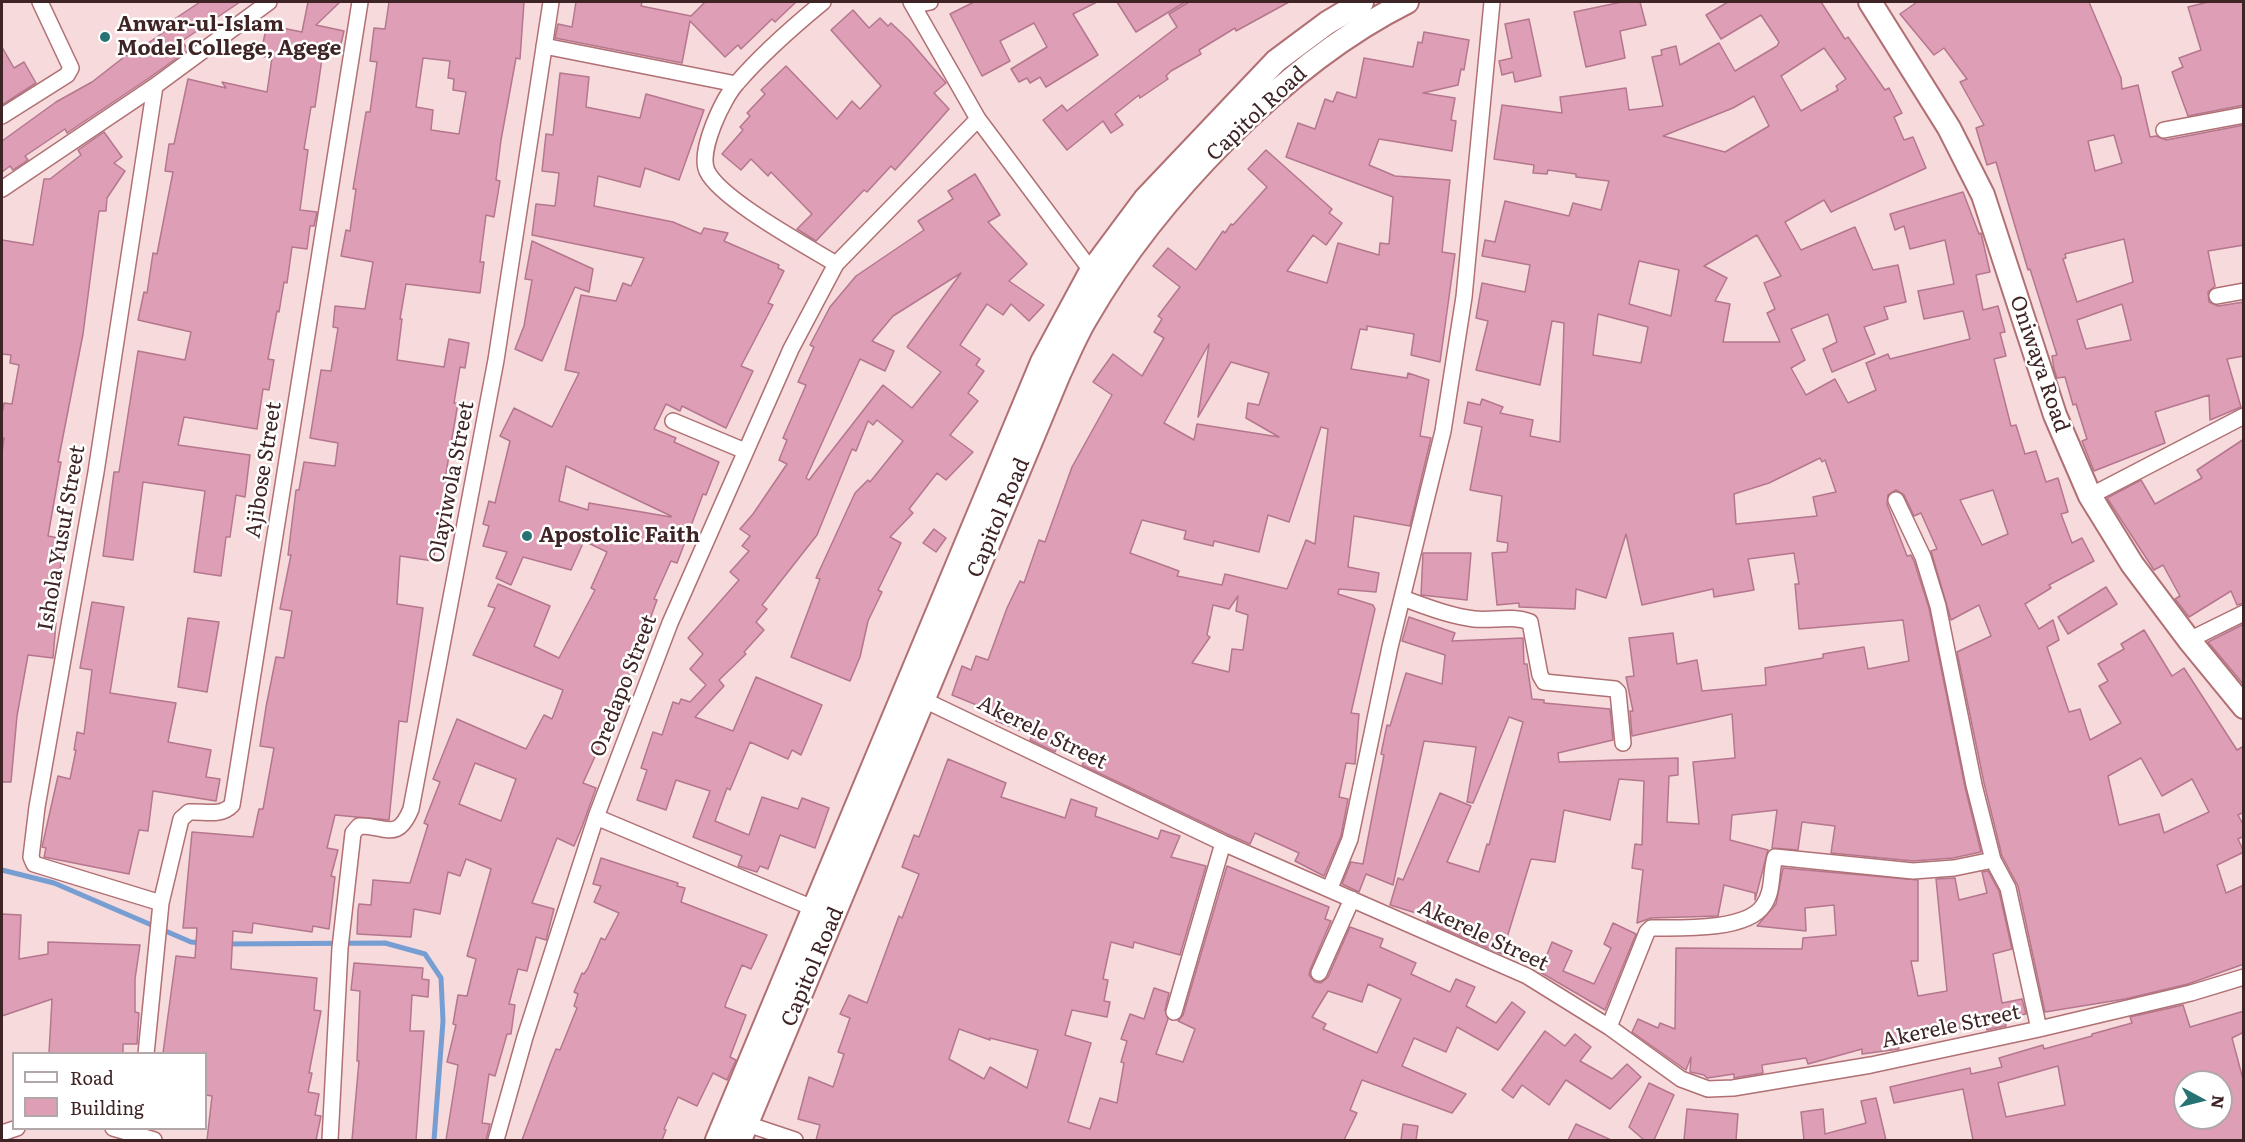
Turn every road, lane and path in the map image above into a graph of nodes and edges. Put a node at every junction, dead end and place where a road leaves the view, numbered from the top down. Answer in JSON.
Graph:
{"nodes":[{"id":1,"x":39,"y":2,"type":"edge"},
{"id":2,"x":269,"y":2,"type":"edge"},
{"id":3,"x":360,"y":2,"type":"edge"},
{"id":4,"x":551,"y":2,"type":"edge"},
{"id":5,"x":824,"y":2,"type":"edge"},
{"id":6,"x":1362,"y":2,"type":"edge"},
{"id":7,"x":1407,"y":2,"type":"edge"},
{"id":8,"x":1492,"y":2,"type":"edge"},
{"id":9,"x":1870,"y":2,"type":"edge"},
{"id":10,"x":919,"y":3,"type":"edge"},
{"id":11,"x":544,"y":46,"type":"junction"},
{"id":12,"x":735,"y":84,"type":"junction"},
{"id":13,"x":155,"y":86,"type":"junction"},
{"id":14,"x":2244,"y":115,"type":"edge"},
{"id":15,"x":2,"y":116,"type":"edge"},
{"id":16,"x":978,"y":119,"type":"junction"},
{"id":17,"x":2164,"y":130,"type":"dead end"},
{"id":18,"x":2,"y":189,"type":"edge"},
{"id":19,"x":836,"y":264,"type":"junction"},
{"id":20,"x":1099,"y":280,"type":"junction"},
{"id":21,"x":2244,"y":291,"type":"edge"},
{"id":22,"x":2217,"y":296,"type":"dead end"},
{"id":23,"x":2244,"y":416,"type":"edge"},
{"id":24,"x":673,"y":420,"type":"dead end"},
{"id":25,"x":744,"y":451,"type":"junction"},
{"id":26,"x":2090,"y":496,"type":"junction"},
{"id":27,"x":1896,"y":500,"type":"dead end"},
{"id":28,"x":1402,"y":597,"type":"junction"},
{"id":29,"x":2244,"y":613,"type":"edge"},
{"id":30,"x":2188,"y":640,"type":"junction"},
{"id":31,"x":924,"y":700,"type":"junction"},
{"id":32,"x":2244,"y":707,"type":"edge"},
{"id":33,"x":1623,"y":743,"type":"dead end"},
{"id":34,"x":596,"y":817,"type":"junction"},
{"id":35,"x":1223,"y":843,"type":"junction"},
{"id":36,"x":1993,"y":860,"type":"junction"},
{"id":37,"x":1330,"y":888,"type":"junction"},
{"id":38,"x":1352,"y":899,"type":"junction"},
{"id":39,"x":160,"y":908,"type":"junction"},
{"id":40,"x":813,"y":908,"type":"junction"},
{"id":41,"x":834,"y":918,"type":"junction"},
{"id":42,"x":1319,"y":973,"type":"dead end"},
{"id":43,"x":2244,"y":977,"type":"edge"},
{"id":44,"x":1174,"y":1012,"type":"dead end"},
{"id":45,"x":1609,"y":1027,"type":"junction"},
{"id":46,"x":2039,"y":1029,"type":"junction"},
{"id":47,"x":146,"y":1052,"type":"edge"},
{"id":48,"x":139,"y":1132,"type":"edge"},
{"id":49,"x":744,"y":1132,"type":"edge"},
{"id":50,"x":154,"y":1140,"type":"edge"},
{"id":51,"x":330,"y":1140,"type":"edge"},
{"id":52,"x":496,"y":1140,"type":"edge"},
{"id":53,"x":717,"y":1140,"type":"edge"},
{"id":54,"x":795,"y":1140,"type":"edge"}],
"edges":[{"from":1,"to":15,"type":"street"},
{"from":2,"to":13,"type":"street"},
{"from":3,"to":39,"type":"street","name":"Ajibose Street"},
{"from":4,"to":11,"type":"street","name":"Olayiwola Street"},
{"from":5,"to":12,"type":"street"},
{"from":6,"to":20,"type":"main road","name":"Capitol Road"},
{"from":7,"to":20,"type":"main road","name":"Capitol Road"},
{"from":8,"to":28,"type":"street"},
{"from":9,"to":26,"type":"main road","name":"Oniwaya Road"},
{"from":10,"to":16,"type":"street"},
{"from":11,"to":12,"type":"street"},
{"from":11,"to":51,"type":"street","name":"Olayiwola Street"},
{"from":12,"to":19,"type":"street"},
{"from":13,"to":18,"type":"street"},
{"from":13,"to":39,"type":"street","name":"Ishola Yusuf Street"},
{"from":14,"to":17,"type":"street"},
{"from":16,"to":19,"type":"street","name":"Oredapo Street"},
{"from":16,"to":20,"type":"street"},
{"from":19,"to":25,"type":"street","name":"Oredapo Street"},
{"from":20,"to":31,"type":"main road","name":"Capitol Road"},
{"from":20,"to":40,"type":"main road","name":"Capitol Road"},
{"from":21,"to":22,"type":"street"},
{"from":23,"to":26,"type":"street"},
{"from":24,"to":25,"type":"street"},
{"from":25,"to":34,"type":"street","name":"Oredapo Street"},
{"from":26,"to":30,"type":"main road","name":"Oniwaya Road"},
{"from":27,"to":36,"type":"street"},
{"from":28,"to":33,"type":"street"},
{"from":28,"to":37,"type":"street"},
{"from":29,"to":30,"type":"street"},
{"from":30,"to":32,"type":"main road","name":"Oniwaya Road"},
{"from":31,"to":35,"type":"street","name":"Akerele Street"},
{"from":31,"to":41,"type":"main road","name":"Capitol Road"},
{"from":34,"to":40,"type":"street"},
{"from":34,"to":52,"type":"street","name":"Oredapo Street"},
{"from":35,"to":37,"type":"street","name":"Akerele Street"},
{"from":35,"to":44,"type":"street"},
{"from":36,"to":45,"type":"street"},
{"from":36,"to":46,"type":"street"},
{"from":37,"to":38,"type":"street","name":"Akerele Street"},
{"from":38,"to":42,"type":"street"},
{"from":38,"to":45,"type":"street","name":"Akerele Street"},
{"from":39,"to":47,"type":"street","name":"Ajibose Street"},
{"from":40,"to":41,"type":"street"},
{"from":40,"to":53,"type":"main road","name":"Capitol Road"},
{"from":41,"to":49,"type":"main road","name":"Capitol Road"},
{"from":43,"to":46,"type":"street","name":"Akerele Street"},
{"from":45,"to":46,"type":"street","name":"Akerele Street"},
{"from":48,"to":50,"type":"street"},
{"from":49,"to":54,"type":"street"}]}
